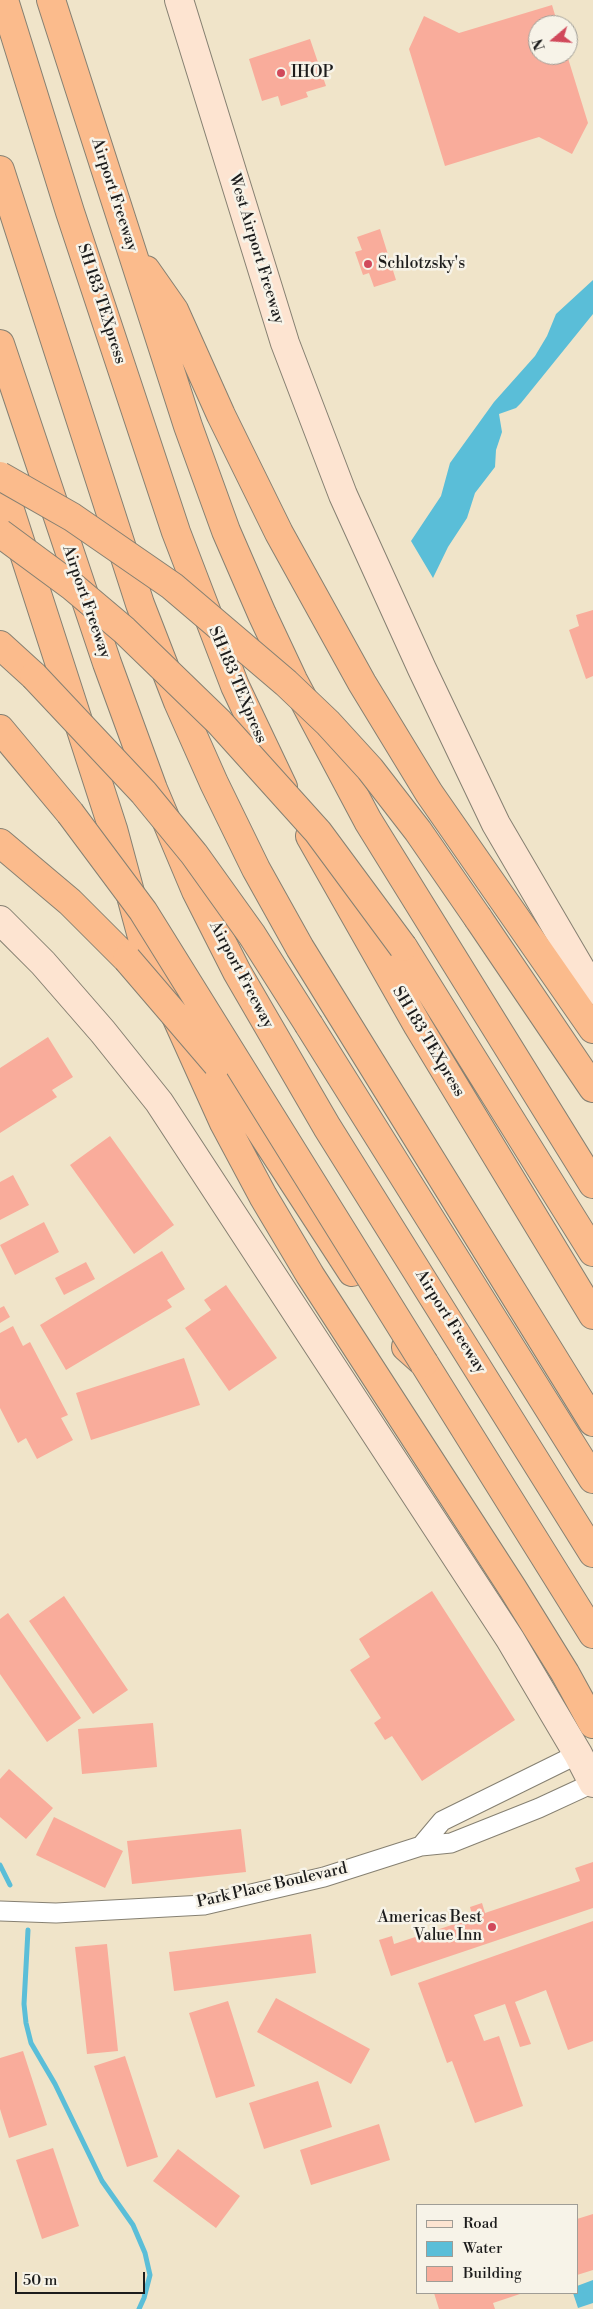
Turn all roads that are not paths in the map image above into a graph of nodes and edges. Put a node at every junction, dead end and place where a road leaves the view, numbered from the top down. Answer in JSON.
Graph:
{"nodes":[{"id":1,"x":4,"y":0,"type":"edge"},
{"id":2,"x":51,"y":0,"type":"edge"},
{"id":3,"x":179,"y":0,"type":"edge"},
{"id":4,"x":0,"y":170,"type":"edge"},
{"id":5,"x":132,"y":250,"type":"junction"},
{"id":6,"x":0,"y":344,"type":"edge"},
{"id":7,"x":0,"y":478,"type":"edge"},
{"id":8,"x":0,"y":532,"type":"edge"},
{"id":9,"x":0,"y":645,"type":"edge"},
{"id":10,"x":0,"y":729,"type":"edge"},
{"id":11,"x":0,"y":843,"type":"edge"},
{"id":12,"x":0,"y":920,"type":"edge"},
{"id":13,"x":593,"y":990,"type":"edge"},
{"id":14,"x":593,"y":1029,"type":"edge"},
{"id":15,"x":593,"y":1088,"type":"edge"},
{"id":16,"x":593,"y":1184,"type":"edge"},
{"id":17,"x":593,"y":1252,"type":"edge"},
{"id":18,"x":593,"y":1315,"type":"edge"},
{"id":19,"x":424,"y":1363,"type":"junction"},
{"id":20,"x":593,"y":1422,"type":"edge"},
{"id":21,"x":593,"y":1479,"type":"edge"},
{"id":22,"x":593,"y":1554,"type":"edge"},
{"id":23,"x":593,"y":1634,"type":"edge"},
{"id":24,"x":593,"y":1724,"type":"edge"},
{"id":25,"x":578,"y":1754,"type":"junction"},
{"id":26,"x":593,"y":1783,"type":"edge"},
{"id":27,"x":421,"y":1846,"type":"junction"},
{"id":28,"x":0,"y":1911,"type":"edge"}],
"edges":[{"from":1,"to":18,"type":"highway","name":"SH 183 TEXpress"},
{"from":2,"to":5,"type":"highway","name":"Airport Freeway"},
{"from":3,"to":13,"type":"main road","name":"West Airport Freeway"},
{"from":4,"to":20,"type":"highway"},
{"from":5,"to":14,"type":"highway"},
{"from":5,"to":16,"type":"highway","name":"Airport Freeway"},
{"from":6,"to":22,"type":"highway","name":"Airport Freeway"},
{"from":7,"to":15,"type":"highway","bridge":true},
{"from":7,"to":24,"type":"highway"},
{"from":8,"to":17,"type":"highway","bridge":true},
{"from":9,"to":21,"type":"highway","bridge":true},
{"from":10,"to":19,"type":"highway","bridge":true},
{"from":11,"to":19,"type":"highway","bridge":true},
{"from":12,"to":25,"type":"main road"},
{"from":19,"to":23,"type":"highway"},
{"from":25,"to":26,"type":"main road"},
{"from":25,"to":27,"type":"street"},
{"from":26,"to":27,"type":"street","name":"Park Place Boulevard"},
{"from":27,"to":28,"type":"street","name":"Park Place Boulevard"}]}
